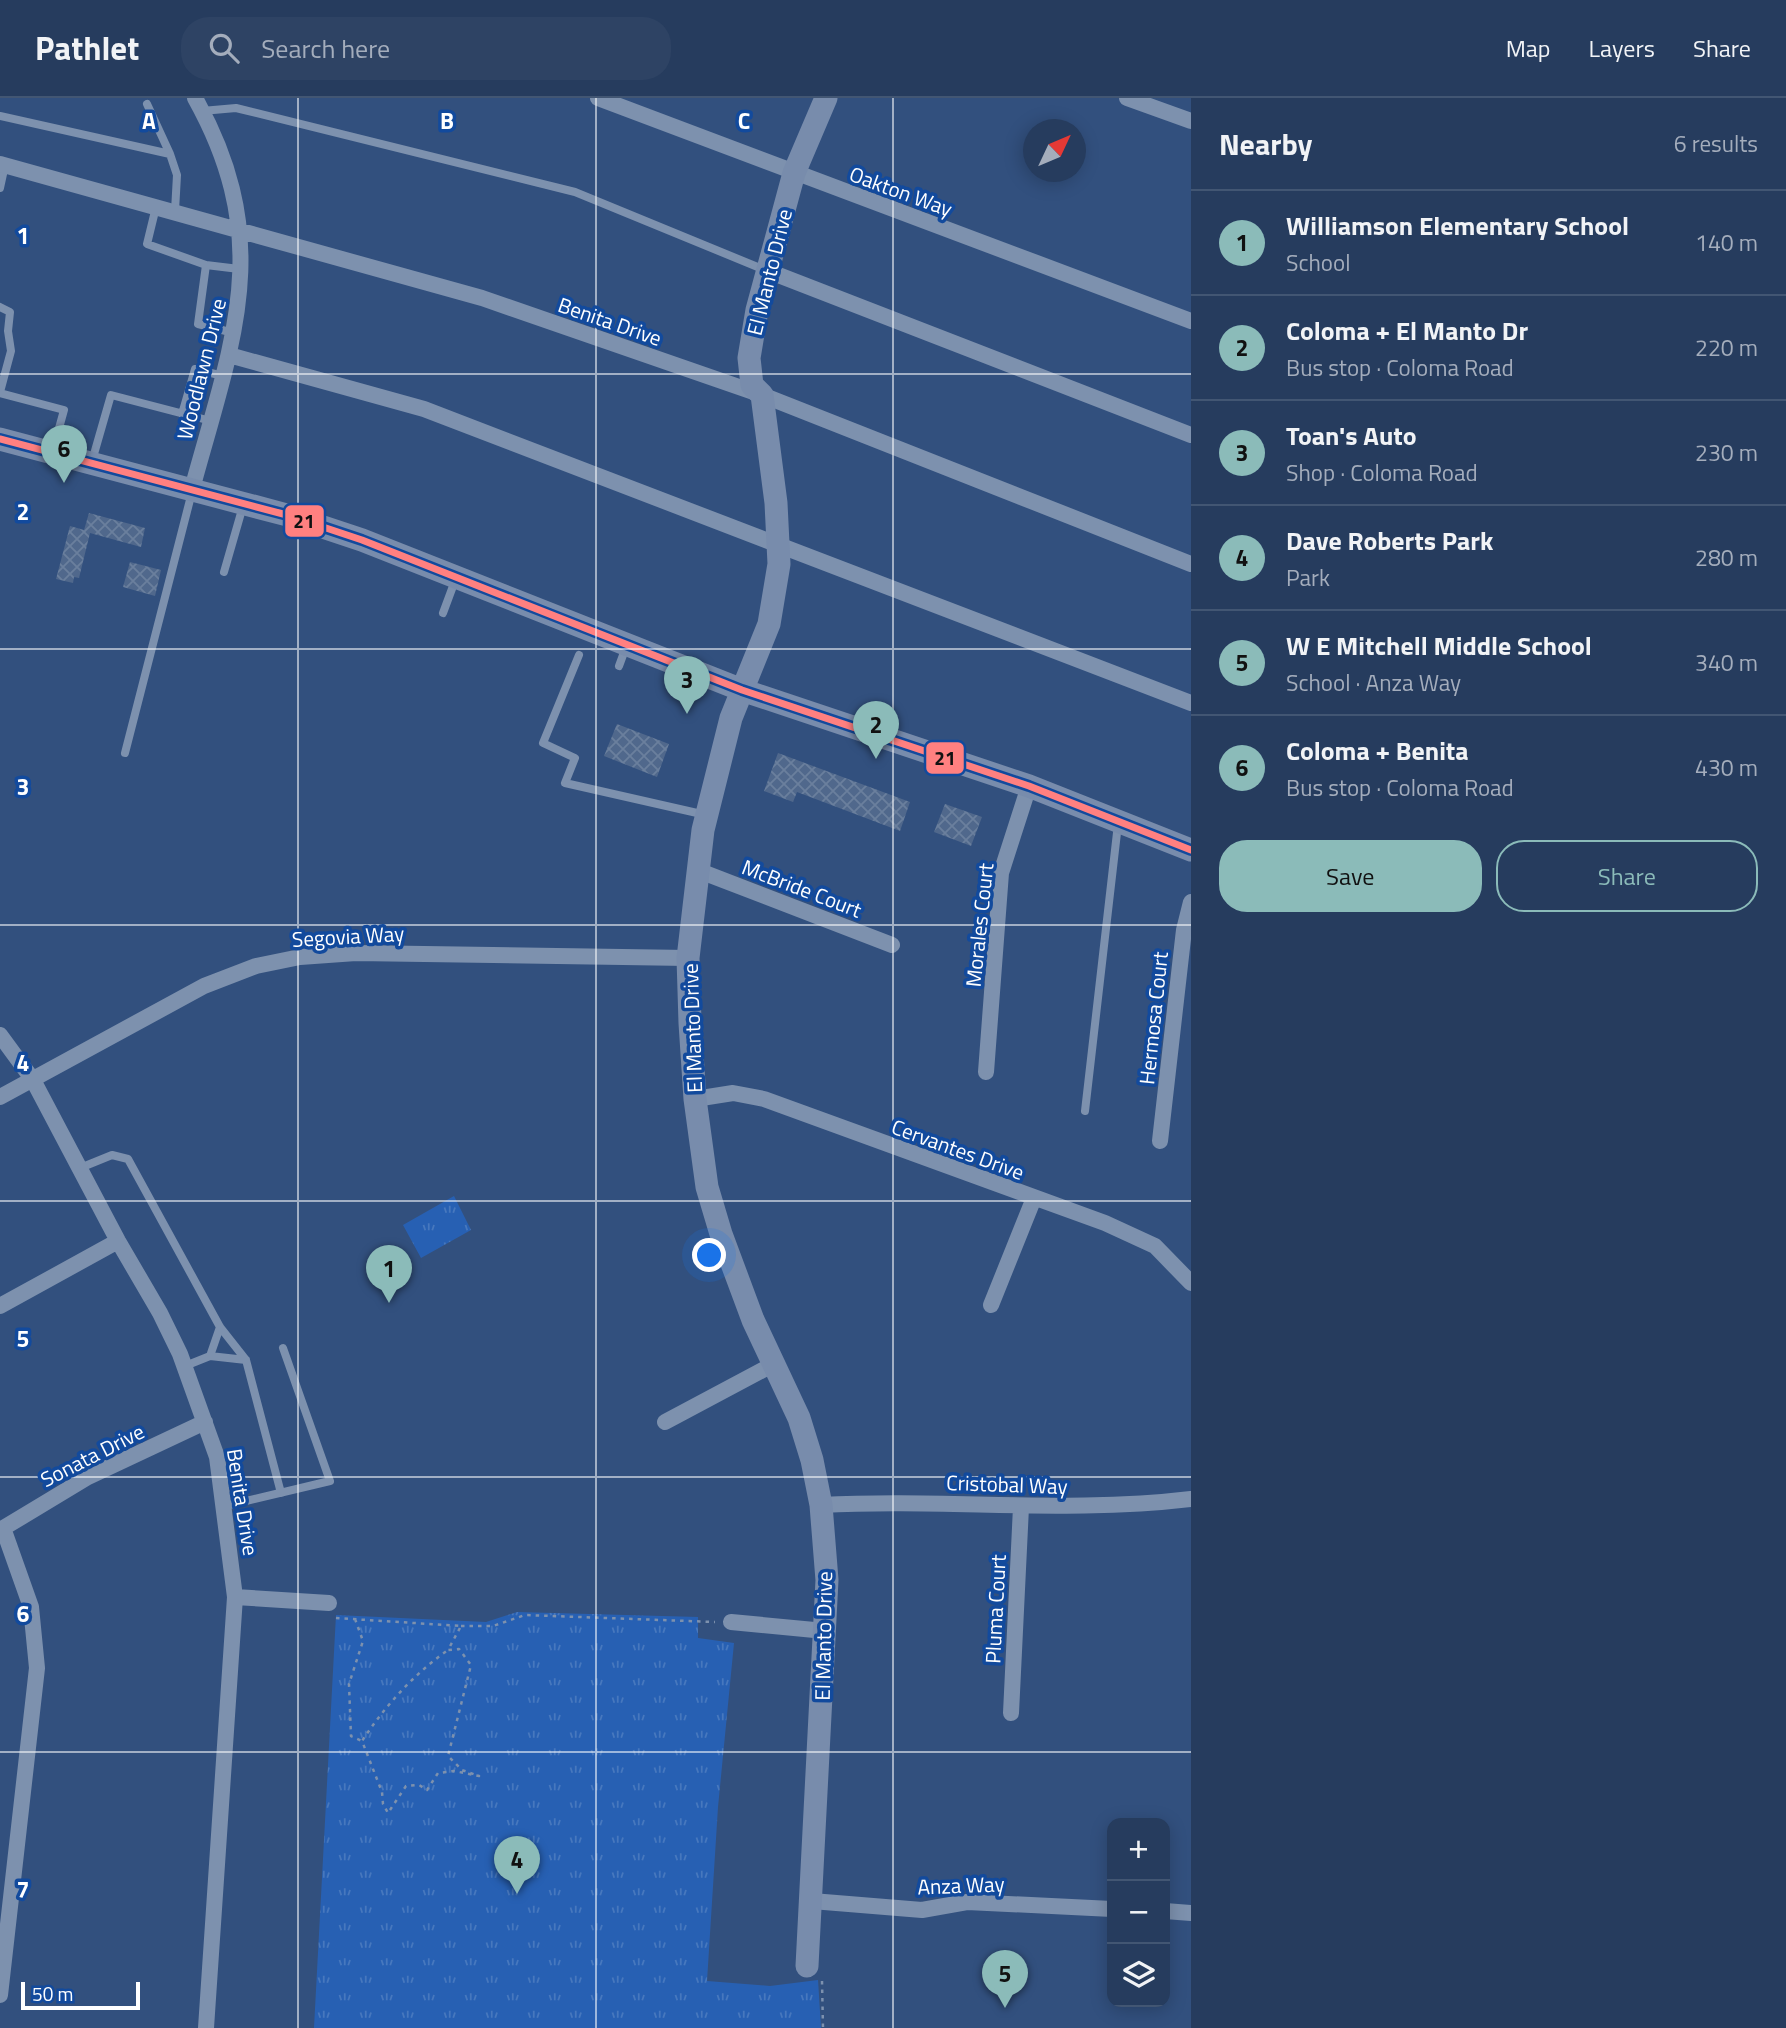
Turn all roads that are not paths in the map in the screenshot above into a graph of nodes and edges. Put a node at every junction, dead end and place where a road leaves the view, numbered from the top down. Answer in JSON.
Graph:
{"nodes":[{"id":1,"x":598,"y":98,"type":"edge"},
{"id":2,"x":826,"y":98,"type":"edge"},
{"id":3,"x":1128,"y":98,"type":"edge"},
{"id":4,"x":148,"y":104,"type":"dead end"},
{"id":5,"x":199,"y":104,"type":"edge"},
{"id":6,"x":0,"y":116,"type":"edge"},
{"id":7,"x":1191,"y":121,"type":"edge"},
{"id":8,"x":170,"y":154,"type":"junction"},
{"id":9,"x":3,"y":164,"type":"edge"},
{"id":10,"x":794,"y":173,"type":"junction"},
{"id":11,"x":0,"y":188,"type":"edge"},
{"id":12,"x":157,"y":206,"type":"junction"},
{"id":13,"x":175,"y":211,"type":"junction"},
{"id":14,"x":241,"y":229,"type":"junction"},
{"id":15,"x":205,"y":265,"type":"junction"},
{"id":16,"x":242,"y":270,"type":"junction"},
{"id":17,"x":768,"y":271,"type":"junction"},
{"id":18,"x":0,"y":307,"type":"edge"},
{"id":19,"x":1191,"y":321,"type":"edge"},
{"id":20,"x":234,"y":333,"type":"junction"},
{"id":21,"x":229,"y":355,"type":"junction"},
{"id":22,"x":223,"y":376,"type":"junction"},
{"id":23,"x":0,"y":393,"type":"edge"},
{"id":24,"x":762,"y":395,"type":"junction"},
{"id":25,"x":182,"y":414,"type":"junction"},
{"id":26,"x":211,"y":421,"type":"junction"},
{"id":27,"x":1191,"y":435,"type":"edge"},
{"id":28,"x":0,"y":439,"type":"edge"},
{"id":29,"x":52,"y":453,"type":"junction"},
{"id":30,"x":92,"y":463,"type":"junction"},
{"id":31,"x":192,"y":489,"type":"junction"},
{"id":32,"x":244,"y":503,"type":"junction"},
{"id":33,"x":779,"y":547,"type":"junction"},
{"id":34,"x":1191,"y":564,"type":"edge"},
{"id":35,"x":224,"y":572,"type":"dead end"},
{"id":36,"x":457,"y":575,"type":"junction"},
{"id":37,"x":443,"y":613,"type":"dead end"},
{"id":38,"x":627,"y":644,"type":"junction"},
{"id":39,"x":579,"y":655,"type":"dead end"},
{"id":40,"x":618,"y":666,"type":"dead end"},
{"id":41,"x":743,"y":690,"type":"junction"},
{"id":42,"x":1191,"y":703,"type":"edge"},
{"id":43,"x":125,"y":753,"type":"dead end"},
{"id":44,"x":1029,"y":786,"type":"junction"},
{"id":45,"x":706,"y":816,"type":"junction"},
{"id":46,"x":1118,"y":821,"type":"junction"},
{"id":47,"x":1191,"y":850,"type":"edge"},
{"id":48,"x":697,"y":870,"type":"junction"},
{"id":49,"x":1191,"y":902,"type":"edge"},
{"id":50,"x":892,"y":945,"type":"dead end"},
{"id":51,"x":688,"y":958,"type":"junction"},
{"id":52,"x":0,"y":1035,"type":"edge"},
{"id":53,"x":986,"y":1072,"type":"dead end"},
{"id":54,"x":33,"y":1080,"type":"junction"},
{"id":55,"x":0,"y":1097,"type":"edge"},
{"id":56,"x":695,"y":1099,"type":"junction"},
{"id":57,"x":1085,"y":1111,"type":"dead end"},
{"id":58,"x":1160,"y":1141,"type":"dead end"},
{"id":59,"x":80,"y":1168,"type":"junction"},
{"id":60,"x":1034,"y":1198,"type":"junction"},
{"id":61,"x":118,"y":1241,"type":"junction"},
{"id":62,"x":1191,"y":1283,"type":"edge"},
{"id":63,"x":991,"y":1305,"type":"dead end"},
{"id":64,"x":0,"y":1306,"type":"edge"},
{"id":65,"x":220,"y":1327,"type":"junction"},
{"id":66,"x":283,"y":1348,"type":"dead end"},
{"id":67,"x":210,"y":1356,"type":"junction"},
{"id":68,"x":246,"y":1360,"type":"junction"},
{"id":69,"x":772,"y":1365,"type":"junction"},
{"id":70,"x":185,"y":1366,"type":"junction"},
{"id":71,"x":205,"y":1422,"type":"junction"},
{"id":72,"x":665,"y":1422,"type":"dead end"},
{"id":73,"x":281,"y":1493,"type":"junction"},
{"id":74,"x":1191,"y":1499,"type":"edge"},
{"id":75,"x":821,"y":1505,"type":"junction"},
{"id":76,"x":225,"y":1506,"type":"junction"},
{"id":77,"x":1021,"y":1507,"type":"junction"},
{"id":78,"x":2,"y":1529,"type":"edge"},
{"id":79,"x":235,"y":1597,"type":"junction"},
{"id":80,"x":329,"y":1602,"type":"dead end"},
{"id":81,"x":731,"y":1622,"type":"road end"},
{"id":82,"x":825,"y":1630,"type":"junction"},
{"id":83,"x":1012,"y":1713,"type":"dead end"},
{"id":84,"x":812,"y":1900,"type":"junction"},
{"id":85,"x":1107,"y":1909,"type":"edge"},
{"id":86,"x":1170,"y":1911,"type":"edge"},
{"id":87,"x":1191,"y":1913,"type":"edge"},
{"id":88,"x":814,"y":1973,"type":"road end"},
{"id":89,"x":0,"y":1996,"type":"edge"},
{"id":90,"x":206,"y":2028,"type":"edge"}],
"edges":[{"from":1,"to":10,"type":"street","name":"Oakton Way"},
{"from":2,"to":10,"type":"street","name":"El Manto Drive"},
{"from":3,"to":7,"type":"street"},
{"from":4,"to":8,"type":"lane"},
{"from":5,"to":14,"type":"street","name":"Woodlawn Drive"},
{"from":5,"to":17,"type":"lane"},
{"from":6,"to":8,"type":"lane"},
{"from":8,"to":13,"type":"lane"},
{"from":9,"to":11,"type":"lane"},
{"from":9,"to":12,"type":"street","name":"Benita Drive"},
{"from":10,"to":17,"type":"street","name":"El Manto Drive"},
{"from":10,"to":19,"type":"street","name":"Oakton Way"},
{"from":12,"to":13,"type":"street","name":"Benita Drive"},
{"from":12,"to":15,"type":"lane"},
{"from":13,"to":14,"type":"street","name":"Benita Drive"},
{"from":14,"to":16,"type":"street","name":"Woodlawn Drive"},
{"from":14,"to":24,"type":"street","name":"Benita Drive"},
{"from":15,"to":16,"type":"lane"},
{"from":15,"to":20,"type":"lane"},
{"from":16,"to":20,"type":"street","name":"Woodlawn Drive"},
{"from":17,"to":24,"type":"street","name":"El Manto Drive"},
{"from":17,"to":27,"type":"street"},
{"from":18,"to":23,"type":"lane"},
{"from":20,"to":21,"type":"street","name":"Woodlawn Drive"},
{"from":21,"to":22,"type":"street","name":"Woodlawn Drive"},
{"from":21,"to":33,"type":"street"},
{"from":22,"to":25,"type":"lane"},
{"from":22,"to":26,"type":"street","name":"Woodlawn Drive"},
{"from":23,"to":29,"type":"lane"},
{"from":24,"to":33,"type":"street","name":"El Manto Drive"},
{"from":24,"to":34,"type":"street","name":"Benita Drive"},
{"from":25,"to":26,"type":"lane"},
{"from":25,"to":30,"type":"lane"},
{"from":26,"to":31,"type":"street","name":"Woodlawn Drive"},
{"from":28,"to":29,"type":"street"},
{"from":29,"to":30,"type":"street"},
{"from":30,"to":31,"type":"street"},
{"from":31,"to":32,"type":"street"},
{"from":31,"to":43,"type":"lane"},
{"from":32,"to":35,"type":"lane"},
{"from":32,"to":36,"type":"street"},
{"from":33,"to":41,"type":"street","name":"El Manto Drive"},
{"from":33,"to":42,"type":"street"},
{"from":36,"to":37,"type":"lane"},
{"from":36,"to":38,"type":"street"},
{"from":38,"to":40,"type":"lane"},
{"from":38,"to":41,"type":"street"},
{"from":39,"to":45,"type":"lane"},
{"from":41,"to":44,"type":"street"},
{"from":41,"to":45,"type":"street","name":"El Manto Drive"},
{"from":44,"to":46,"type":"street"},
{"from":44,"to":53,"type":"street","name":"Morales Court"},
{"from":45,"to":48,"type":"street","name":"El Manto Drive"},
{"from":46,"to":47,"type":"street"},
{"from":46,"to":57,"type":"lane"},
{"from":48,"to":50,"type":"street","name":"McBride Court"},
{"from":48,"to":51,"type":"street","name":"El Manto Drive"},
{"from":49,"to":58,"type":"street","name":"Hermosa Court"},
{"from":51,"to":54,"type":"street","name":"Segovia Way"},
{"from":51,"to":56,"type":"street","name":"El Manto Drive"},
{"from":52,"to":54,"type":"street","name":"Benita Drive"},
{"from":54,"to":55,"type":"street","name":"Segovia Way"},
{"from":54,"to":59,"type":"street","name":"Benita Drive"},
{"from":56,"to":60,"type":"street","name":"Cervantes Drive"},
{"from":56,"to":69,"type":"street","name":"El Manto Drive"},
{"from":59,"to":61,"type":"street","name":"Benita Drive"},
{"from":59,"to":65,"type":"lane"},
{"from":60,"to":62,"type":"street","name":"Cervantes Drive"},
{"from":60,"to":63,"type":"street"},
{"from":61,"to":64,"type":"street"},
{"from":61,"to":70,"type":"street","name":"Benita Drive"},
{"from":65,"to":67,"type":"lane"},
{"from":65,"to":68,"type":"lane"},
{"from":66,"to":73,"type":"lane"},
{"from":67,"to":68,"type":"lane"},
{"from":67,"to":70,"type":"lane"},
{"from":68,"to":73,"type":"lane"},
{"from":69,"to":72,"type":"street"},
{"from":69,"to":75,"type":"street","name":"El Manto Drive"},
{"from":70,"to":71,"type":"street","name":"Benita Drive"},
{"from":71,"to":76,"type":"street","name":"Benita Drive"},
{"from":71,"to":78,"type":"street","name":"Sonata Drive"},
{"from":73,"to":76,"type":"lane"},
{"from":74,"to":77,"type":"street","name":"Cristobal Way"},
{"from":75,"to":77,"type":"street","name":"Cristobal Way"},
{"from":75,"to":82,"type":"street","name":"El Manto Drive"},
{"from":76,"to":79,"type":"street","name":"Benita Drive"},
{"from":77,"to":83,"type":"street","name":"Pluma Court"},
{"from":78,"to":89,"type":"street"},
{"from":79,"to":80,"type":"street"},
{"from":79,"to":90,"type":"street","name":"Benita Drive"},
{"from":81,"to":82,"type":"street"},
{"from":82,"to":84,"type":"street","name":"El Manto Drive"},
{"from":84,"to":85,"type":"street","name":"Anza Way"},
{"from":84,"to":88,"type":"street","name":"El Manto Drive"},
{"from":86,"to":87,"type":"street"}]}
